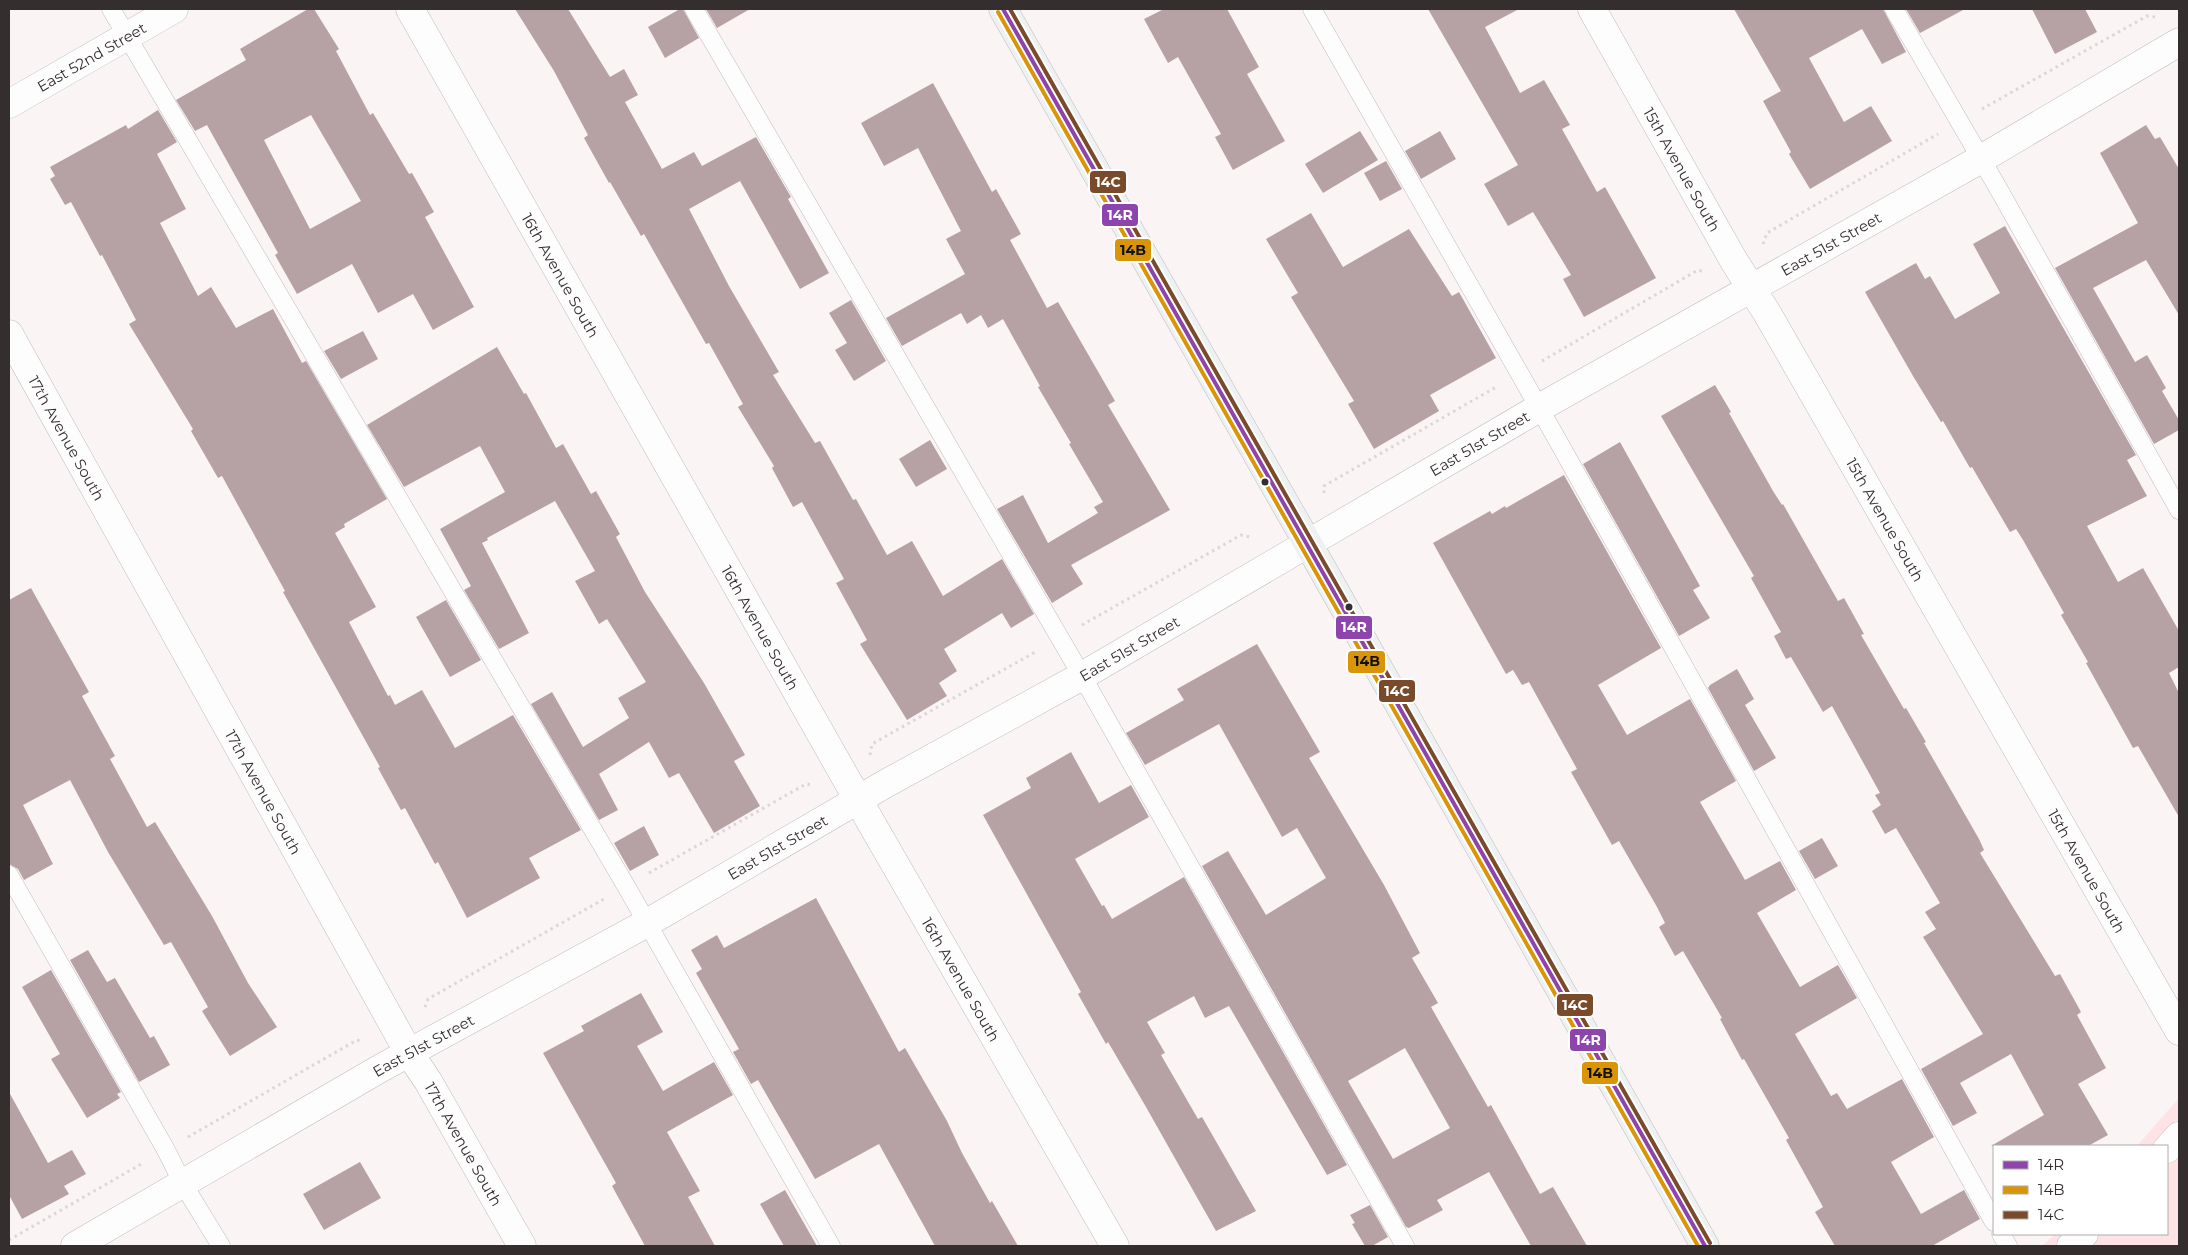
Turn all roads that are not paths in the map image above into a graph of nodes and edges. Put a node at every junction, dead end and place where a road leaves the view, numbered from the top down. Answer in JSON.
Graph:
{"nodes":[{"id":1,"x":111,"y":9,"type":"edge"},
{"id":2,"x":174,"y":9,"type":"edge"},
{"id":3,"x":410,"y":9,"type":"edge"},
{"id":4,"x":694,"y":9,"type":"edge"},
{"id":5,"x":1003,"y":9,"type":"edge"},
{"id":6,"x":1312,"y":9,"type":"edge"},
{"id":7,"x":1592,"y":9,"type":"edge"},
{"id":8,"x":1894,"y":9,"type":"edge"},
{"id":9,"x":126,"y":36,"type":"junction"},
{"id":10,"x":2179,"y":42,"type":"edge"},
{"id":11,"x":9,"y":104,"type":"edge"},
{"id":12,"x":1981,"y":159,"type":"junction"},
{"id":13,"x":1750,"y":289,"type":"junction"},
{"id":14,"x":9,"y":334,"type":"edge"},
{"id":15,"x":1539,"y":408,"type":"junction"},
{"id":16,"x":2179,"y":510,"type":"edge"},
{"id":17,"x":1307,"y":542,"type":"junction"},
{"id":18,"x":1082,"y":676,"type":"junction"},
{"id":19,"x":859,"y":799,"type":"junction"},
{"id":20,"x":9,"y":875,"type":"edge"},
{"id":21,"x":647,"y":922,"type":"junction"},
{"id":22,"x":2179,"y":1031,"type":"edge"},
{"id":23,"x":409,"y":1053,"type":"junction"},
{"id":24,"x":2179,"y":1136,"type":"edge"},
{"id":25,"x":2168,"y":1148,"type":"edge"},
{"id":26,"x":184,"y":1184,"type":"junction"},
{"id":27,"x":1993,"y":1220,"type":"edge"},
{"id":28,"x":2002,"y":1235,"type":"edge"},
{"id":29,"x":2083,"y":1235,"type":"edge"},
{"id":30,"x":74,"y":1246,"type":"edge"},
{"id":31,"x":221,"y":1246,"type":"edge"},
{"id":32,"x":522,"y":1246,"type":"edge"},
{"id":33,"x":831,"y":1246,"type":"edge"},
{"id":34,"x":1115,"y":1246,"type":"edge"},
{"id":35,"x":1405,"y":1246,"type":"edge"},
{"id":36,"x":1705,"y":1246,"type":"edge"},
{"id":37,"x":2008,"y":1246,"type":"edge"},
{"id":38,"x":2071,"y":1246,"type":"edge"}],
"edges":[{"from":1,"to":9,"type":"lane"},
{"from":2,"to":9,"type":"street","name":"East 52nd Street"},
{"from":3,"to":19,"type":"street","name":"16th Avenue South"},
{"from":4,"to":18,"type":"lane"},
{"from":5,"to":17,"type":"street"},
{"from":6,"to":15,"type":"lane"},
{"from":7,"to":13,"type":"street","name":"15th Avenue South"},
{"from":8,"to":12,"type":"lane"},
{"from":9,"to":11,"type":"street","name":"East 52nd Street"},
{"from":9,"to":21,"type":"lane"},
{"from":10,"to":12,"type":"street","name":"East 51st Street"},
{"from":12,"to":13,"type":"street","name":"East 51st Street"},
{"from":12,"to":16,"type":"lane"},
{"from":13,"to":15,"type":"street","name":"East 51st Street"},
{"from":13,"to":22,"type":"street","name":"15th Avenue South"},
{"from":14,"to":23,"type":"street","name":"17th Avenue South"},
{"from":15,"to":17,"type":"street","name":"East 51st Street"},
{"from":15,"to":27,"type":"lane"},
{"from":17,"to":18,"type":"street","name":"East 51st Street"},
{"from":17,"to":36,"type":"street"},
{"from":18,"to":19,"type":"street","name":"East 51st Street"},
{"from":18,"to":35,"type":"lane"},
{"from":19,"to":21,"type":"street","name":"East 51st Street"},
{"from":19,"to":34,"type":"street","name":"16th Avenue South"},
{"from":20,"to":26,"type":"lane"},
{"from":21,"to":23,"type":"street","name":"East 51st Street"},
{"from":21,"to":33,"type":"lane"},
{"from":23,"to":26,"type":"street","name":"East 51st Street"},
{"from":23,"to":32,"type":"street","name":"17th Avenue South"},
{"from":24,"to":25,"type":"street"},
{"from":26,"to":30,"type":"street","name":"East 51st Street"},
{"from":26,"to":31,"type":"lane"},
{"from":28,"to":37,"type":"lane"},
{"from":29,"to":38,"type":"street"}]}
